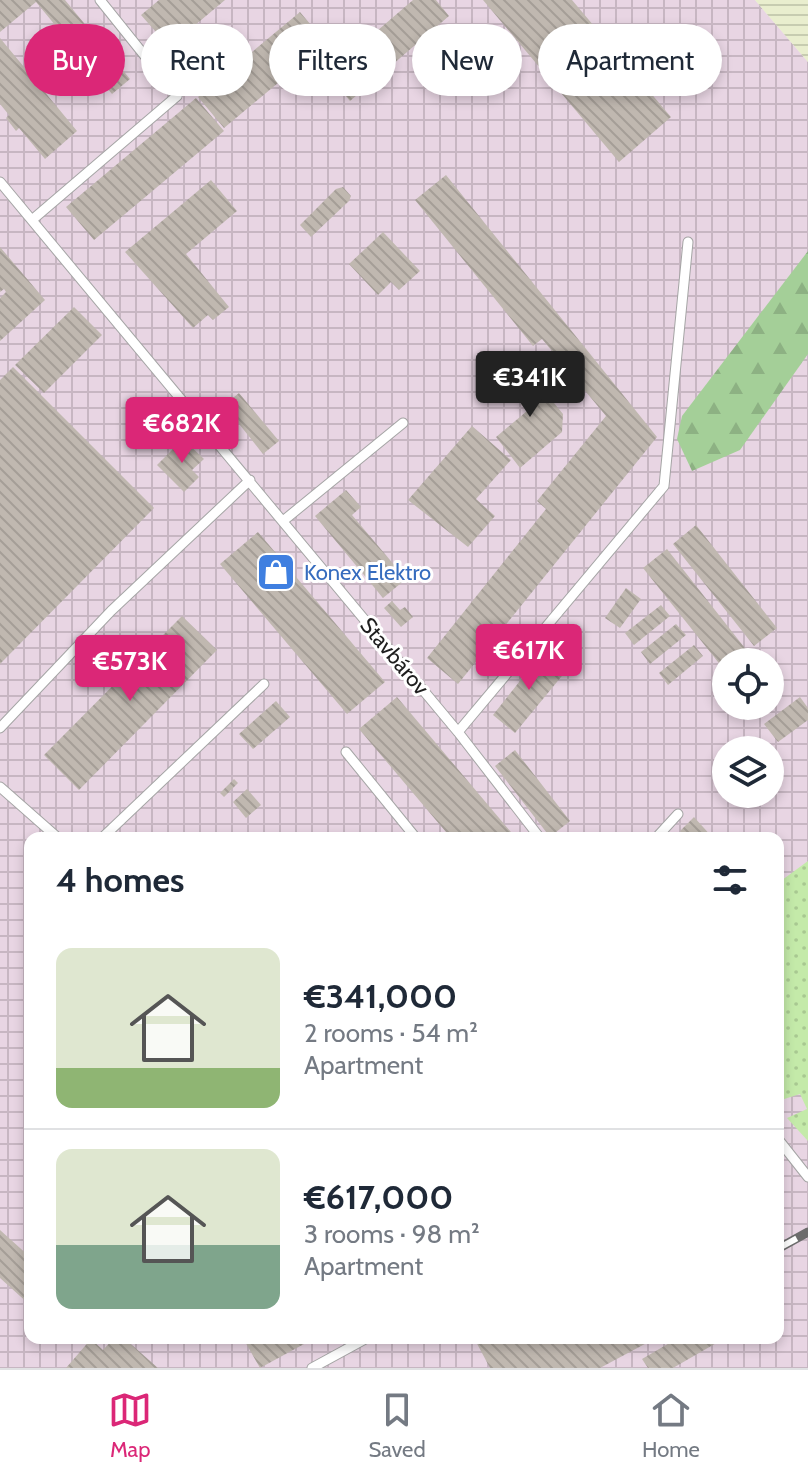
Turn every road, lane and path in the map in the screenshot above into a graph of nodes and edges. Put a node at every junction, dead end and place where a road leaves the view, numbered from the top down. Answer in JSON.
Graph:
{"nodes":[{"id":1,"x":100,"y":0,"type":"edge"},
{"id":2,"x":0,"y":182,"type":"edge"},
{"id":3,"x":32,"y":220,"type":"junction"},
{"id":4,"x":688,"y":242,"type":"dead end"},
{"id":5,"x":403,"y":423,"type":"dead end"},
{"id":6,"x":250,"y":480,"type":"junction"},
{"id":7,"x":283,"y":521,"type":"junction"},
{"id":8,"x":264,"y":684,"type":"dead end"},
{"id":9,"x":0,"y":728,"type":"edge"},
{"id":10,"x":458,"y":732,"type":"junction"},
{"id":11,"x":346,"y":752,"type":"dead end"},
{"id":12,"x":0,"y":787,"type":"edge"},
{"id":13,"x":678,"y":814,"type":"dead end"},
{"id":14,"x":51,"y":832,"type":"edge"},
{"id":15,"x":108,"y":832,"type":"edge"},
{"id":16,"x":411,"y":832,"type":"edge"},
{"id":17,"x":535,"y":832,"type":"edge"},
{"id":18,"x":662,"y":832,"type":"edge"},
{"id":19,"x":784,"y":1147,"type":"edge"},
{"id":20,"x":808,"y":1177,"type":"edge"},
{"id":21,"x":356,"y":1344,"type":"edge"},
{"id":22,"x":312,"y":1368,"type":"edge"}],
"edges":[{"from":1,"to":3,"type":"lane"},
{"from":2,"to":3,"type":"lane","name":"Stavbárov"},
{"from":3,"to":6,"type":"lane","name":"Stavbárov"},
{"from":4,"to":10,"type":"lane"},
{"from":5,"to":7,"type":"lane"},
{"from":6,"to":7,"type":"lane","name":"Stavbárov"},
{"from":6,"to":9,"type":"lane"},
{"from":7,"to":10,"type":"lane","name":"Stavbárov"},
{"from":8,"to":15,"type":"lane"},
{"from":10,"to":17,"type":"lane","name":"Stavbárov"},
{"from":11,"to":16,"type":"lane"},
{"from":12,"to":14,"type":"lane"},
{"from":13,"to":18,"type":"lane"},
{"from":19,"to":20,"type":"lane"},
{"from":21,"to":22,"type":"lane"}]}
